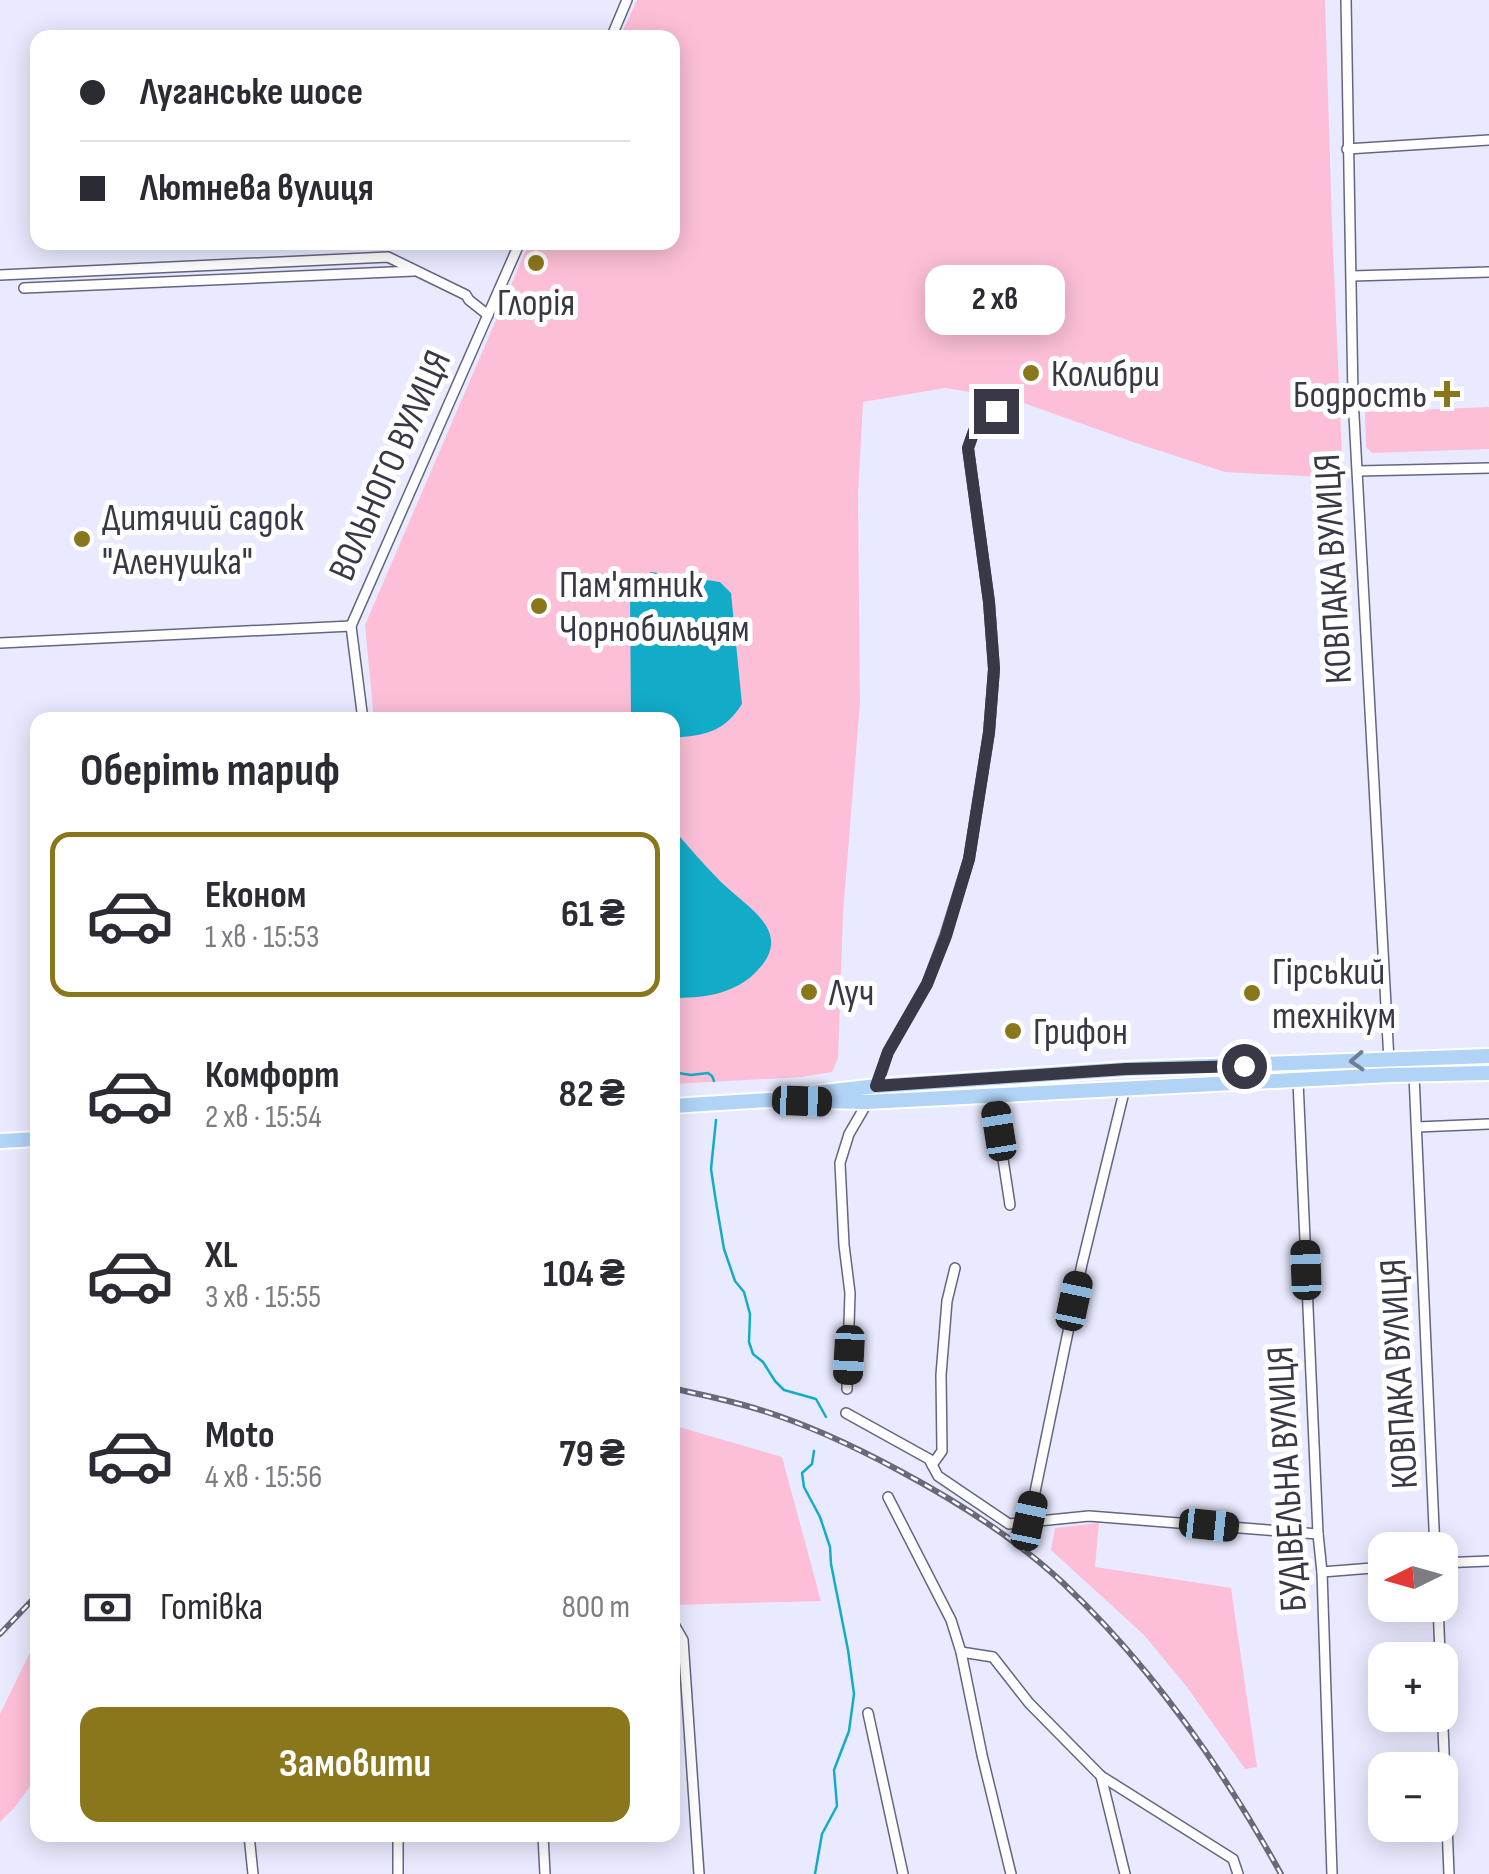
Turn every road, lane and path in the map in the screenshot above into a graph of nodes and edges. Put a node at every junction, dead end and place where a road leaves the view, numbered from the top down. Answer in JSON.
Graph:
{"nodes":[{"id":1,"x":628,"y":0,"type":"edge"},
{"id":2,"x":1346,"y":0,"type":"edge"},
{"id":3,"x":615,"y":30,"type":"edge"},
{"id":4,"x":1489,"y":140,"type":"edge"},
{"id":5,"x":1347,"y":149,"type":"junction"},
{"id":6,"x":516,"y":250,"type":"edge"},
{"id":7,"x":417,"y":270,"type":"junction"},
{"id":8,"x":1489,"y":272,"type":"edge"},
{"id":9,"x":0,"y":275,"type":"edge"},
{"id":10,"x":1352,"y":276,"type":"junction"},
{"id":11,"x":24,"y":288,"type":"dead end"},
{"id":12,"x":488,"y":315,"type":"junction"},
{"id":13,"x":996,"y":411,"type":"dead end"},
{"id":14,"x":1489,"y":468,"type":"edge"},
{"id":15,"x":1358,"y":471,"type":"junction"},
{"id":16,"x":351,"y":626,"type":"junction"},
{"id":17,"x":0,"y":643,"type":"edge"},
{"id":18,"x":362,"y":712,"type":"edge"},
{"id":19,"x":1489,"y":1056,"type":"edge"},
{"id":20,"x":1389,"y":1067,"type":"junction"},
{"id":21,"x":1489,"y":1073,"type":"edge"},
{"id":22,"x":1414,"y":1075,"type":"junction"},
{"id":23,"x":1298,"y":1080,"type":"junction"},
{"id":24,"x":876,"y":1086,"type":"junction"},
{"id":25,"x":1124,"y":1088,"type":"junction"},
{"id":26,"x":993,"y":1094,"type":"junction"},
{"id":27,"x":769,"y":1100,"type":"junction"},
{"id":28,"x":866,"y":1102,"type":"junction"},
{"id":29,"x":680,"y":1106,"type":"edge"},
{"id":30,"x":1489,"y":1124,"type":"edge"},
{"id":31,"x":1416,"y":1127,"type":"junction"},
{"id":32,"x":30,"y":1139,"type":"edge"},
{"id":33,"x":0,"y":1140,"type":"edge"},
{"id":34,"x":1010,"y":1204,"type":"dead end"},
{"id":35,"x":955,"y":1268,"type":"dead end"},
{"id":36,"x":847,"y":1389,"type":"dead end"},
{"id":37,"x":846,"y":1413,"type":"dead end"},
{"id":38,"x":932,"y":1465,"type":"junction"},
{"id":39,"x":888,"y":1498,"type":"dead end"},
{"id":40,"x":1029,"y":1521,"type":"junction"},
{"id":41,"x":1435,"y":1532,"type":"edge"},
{"id":42,"x":1318,"y":1534,"type":"junction"},
{"id":43,"x":1489,"y":1561,"type":"edge"},
{"id":44,"x":1458,"y":1562,"type":"edge"},
{"id":45,"x":1368,"y":1568,"type":"edge"},
{"id":46,"x":1322,"y":1572,"type":"junction"},
{"id":47,"x":1439,"y":1622,"type":"edge"},
{"id":48,"x":680,"y":1635,"type":"edge"},
{"id":49,"x":961,"y":1652,"type":"junction"},
{"id":50,"x":868,"y":1713,"type":"dead end"},
{"id":51,"x":1101,"y":1776,"type":"junction"},
{"id":52,"x":250,"y":1842,"type":"edge"},
{"id":53,"x":398,"y":1842,"type":"edge"},
{"id":54,"x":543,"y":1842,"type":"edge"},
{"id":55,"x":253,"y":1874,"type":"edge"},
{"id":56,"x":398,"y":1874,"type":"edge"},
{"id":57,"x":545,"y":1874,"type":"edge"},
{"id":58,"x":698,"y":1874,"type":"edge"},
{"id":59,"x":903,"y":1874,"type":"edge"},
{"id":60,"x":1011,"y":1874,"type":"edge"},
{"id":61,"x":1125,"y":1874,"type":"edge"},
{"id":62,"x":1238,"y":1874,"type":"edge"},
{"id":63,"x":1332,"y":1874,"type":"edge"},
{"id":64,"x":1449,"y":1874,"type":"edge"}],
"edges":[{"from":1,"to":3,"type":"street"},
{"from":2,"to":5,"type":"street","name":"КОВПАКА ВУЛИЦЯ"},
{"from":4,"to":5,"type":"street"},
{"from":5,"to":10,"type":"street","name":"КОВПАКА ВУЛИЦЯ"},
{"from":6,"to":12,"type":"street","name":"ВОЛЬНОГО ВУЛИЦЯ"},
{"from":7,"to":9,"type":"street"},
{"from":7,"to":11,"type":"street"},
{"from":7,"to":12,"type":"street"},
{"from":8,"to":10,"type":"street"},
{"from":10,"to":15,"type":"street","name":"КОВПАКА ВУЛИЦЯ"},
{"from":12,"to":16,"type":"street","name":"ВОЛЬНОГО ВУЛИЦЯ"},
{"from":13,"to":24,"type":"street"},
{"from":14,"to":15,"type":"street"},
{"from":15,"to":20,"type":"street","name":"КОВПАКА ВУЛИЦЯ"},
{"from":16,"to":17,"type":"street"},
{"from":16,"to":18,"type":"street","name":"ВОЛЬНОГО ВУЛИЦЯ"},
{"from":19,"to":20,"type":"main road"},
{"from":20,"to":22,"type":"main road"},
{"from":20,"to":23,"type":"main road"},
{"from":20,"to":24,"type":"main road","one_way":true},
{"from":21,"to":22,"type":"main road"},
{"from":22,"to":31,"type":"street","name":"КОВПАКА ВУЛИЦЯ"},
{"from":23,"to":25,"type":"main road"},
{"from":23,"to":42,"type":"street","name":"БУДІВЕЛЬНА ВУЛИЦЯ"},
{"from":24,"to":27,"type":"main road"},
{"from":24,"to":28,"type":"street"},
{"from":25,"to":26,"type":"main road"},
{"from":25,"to":40,"type":"street"},
{"from":26,"to":28,"type":"main road"},
{"from":26,"to":34,"type":"street"},
{"from":27,"to":28,"type":"main road"},
{"from":27,"to":29,"type":"main road"},
{"from":28,"to":36,"type":"street"},
{"from":30,"to":31,"type":"street"},
{"from":31,"to":41,"type":"street","name":"КОВПАКА ВУЛИЦЯ"},
{"from":32,"to":33,"type":"main road"},
{"from":35,"to":38,"type":"street"},
{"from":37,"to":38,"type":"street"},
{"from":38,"to":40,"type":"street"},
{"from":39,"to":49,"type":"street"},
{"from":40,"to":42,"type":"street"},
{"from":42,"to":46,"type":"street","name":"БУДІВЕЛЬНА ВУЛИЦЯ"},
{"from":43,"to":44,"type":"street"},
{"from":45,"to":46,"type":"street"},
{"from":46,"to":63,"type":"street","name":"БУДІВЕЛЬНА ВУЛИЦЯ"},
{"from":47,"to":64,"type":"street"},
{"from":48,"to":58,"type":"street"},
{"from":49,"to":51,"type":"street"},
{"from":49,"to":60,"type":"street"},
{"from":50,"to":59,"type":"street"},
{"from":51,"to":61,"type":"street"},
{"from":51,"to":62,"type":"street"},
{"from":52,"to":55,"type":"street"},
{"from":53,"to":56,"type":"street"},
{"from":54,"to":57,"type":"street"}]}
